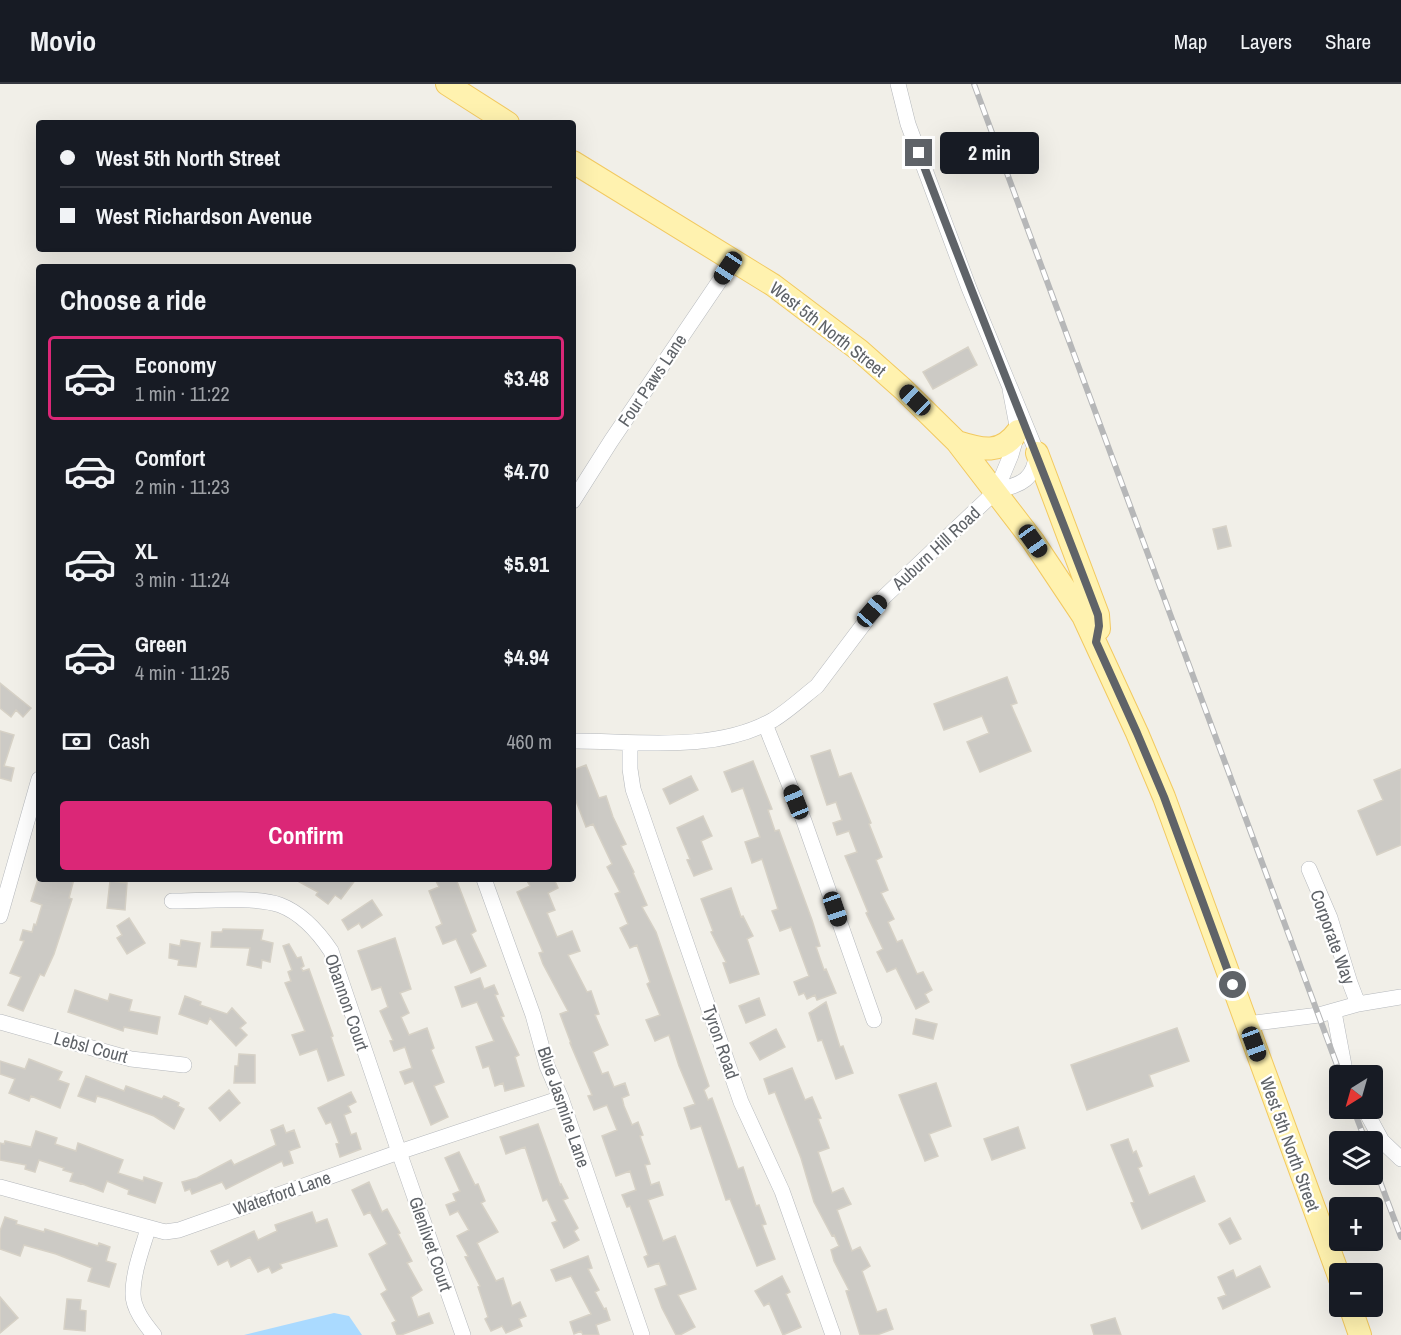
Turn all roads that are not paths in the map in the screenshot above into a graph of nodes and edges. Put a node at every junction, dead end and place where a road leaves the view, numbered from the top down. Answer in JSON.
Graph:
{"nodes":[{"id":1,"x":447,"y":84,"type":"edge"},
{"id":2,"x":898,"y":84,"type":"edge"},
{"id":3,"x":503,"y":120,"type":"edge"},
{"id":4,"x":576,"y":164,"type":"edge"},
{"id":5,"x":733,"y":261,"type":"junction"},
{"id":6,"x":1010,"y":389,"type":"junction"},
{"id":7,"x":1018,"y":431,"type":"junction"},
{"id":8,"x":957,"y":442,"type":"junction"},
{"id":9,"x":1037,"y":453,"type":"junction"},
{"id":10,"x":996,"y":491,"type":"junction"},
{"id":11,"x":576,"y":496,"type":"edge"},
{"id":12,"x":1096,"y":642,"type":"junction"},
{"id":13,"x":765,"y":724,"type":"junction"},
{"id":14,"x":576,"y":741,"type":"edge"},
{"id":15,"x":630,"y":743,"type":"junction"},
{"id":16,"x":36,"y":789,"type":"edge"},
{"id":17,"x":1309,"y":869,"type":"dead end"},
{"id":18,"x":485,"y":882,"type":"edge"},
{"id":19,"x":172,"y":901,"type":"dead end"},
{"id":20,"x":0,"y":916,"type":"edge"},
{"id":21,"x":1401,"y":997,"type":"edge"},
{"id":22,"x":1358,"y":1004,"type":"junction"},
{"id":23,"x":1334,"y":1012,"type":"junction"},
{"id":24,"x":874,"y":1020,"type":"dead end"},
{"id":25,"x":0,"y":1022,"type":"edge"},
{"id":26,"x":1247,"y":1024,"type":"junction"},
{"id":27,"x":184,"y":1065,"type":"dead end"},
{"id":28,"x":1344,"y":1065,"type":"edge"},
{"id":29,"x":561,"y":1098,"type":"junction"},
{"id":30,"x":1370,"y":1119,"type":"edge"},
{"id":31,"x":399,"y":1152,"type":"junction"},
{"id":32,"x":1401,"y":1159,"type":"edge"},
{"id":33,"x":0,"y":1187,"type":"edge"},
{"id":34,"x":148,"y":1229,"type":"junction"},
{"id":35,"x":1334,"y":1263,"type":"edge"},
{"id":36,"x":1354,"y":1317,"type":"edge"},
{"id":37,"x":154,"y":1335,"type":"edge"},
{"id":38,"x":463,"y":1335,"type":"edge"},
{"id":39,"x":642,"y":1335,"type":"edge"},
{"id":40,"x":833,"y":1335,"type":"edge"},
{"id":41,"x":1360,"y":1335,"type":"edge"}],
"edges":[{"from":1,"to":3,"type":"main road"},
{"from":2,"to":6,"type":"street"},
{"from":4,"to":5,"type":"main road","name":"West 5th North Street"},
{"from":5,"to":8,"type":"main road","name":"West 5th North Street"},
{"from":5,"to":11,"type":"street","name":"Four Paws Lane"},
{"from":6,"to":7,"type":"street"},
{"from":6,"to":9,"type":"street"},
{"from":7,"to":8,"type":"main road"},
{"from":7,"to":10,"type":"street"},
{"from":8,"to":10,"type":"main road","name":"West 5th North Street"},
{"from":9,"to":10,"type":"street"},
{"from":9,"to":12,"type":"main road"},
{"from":10,"to":12,"type":"main road","name":"West 5th North Street"},
{"from":10,"to":13,"type":"street","name":"Auburn Hill Road"},
{"from":12,"to":26,"type":"main road","name":"West 5th North Street"},
{"from":13,"to":15,"type":"street","name":"Auburn Hill Road"},
{"from":13,"to":24,"type":"street"},
{"from":14,"to":15,"type":"street","name":"Auburn Hill Road"},
{"from":15,"to":40,"type":"street","name":"Tyron Road"},
{"from":16,"to":20,"type":"street"},
{"from":17,"to":22,"type":"street","name":"Corporate Way"},
{"from":18,"to":29,"type":"street","name":"Blue Jasmine Lane"},
{"from":19,"to":31,"type":"street","name":"Obannon Court"},
{"from":21,"to":22,"type":"street"},
{"from":22,"to":23,"type":"street"},
{"from":23,"to":26,"type":"street"},
{"from":23,"to":28,"type":"street"},
{"from":25,"to":27,"type":"street","name":"Lebsl Court"},
{"from":26,"to":35,"type":"main road","name":"West 5th North Street"},
{"from":29,"to":31,"type":"street","name":"Waterford Lane"},
{"from":29,"to":39,"type":"street","name":"Blue Jasmine Lane"},
{"from":30,"to":32,"type":"street"},
{"from":31,"to":34,"type":"street","name":"Waterford Lane"},
{"from":31,"to":38,"type":"street","name":"Glenlivet Court"},
{"from":33,"to":34,"type":"street","name":"Waterford Lane"},
{"from":34,"to":37,"type":"street"},
{"from":36,"to":41,"type":"main road"}]}
